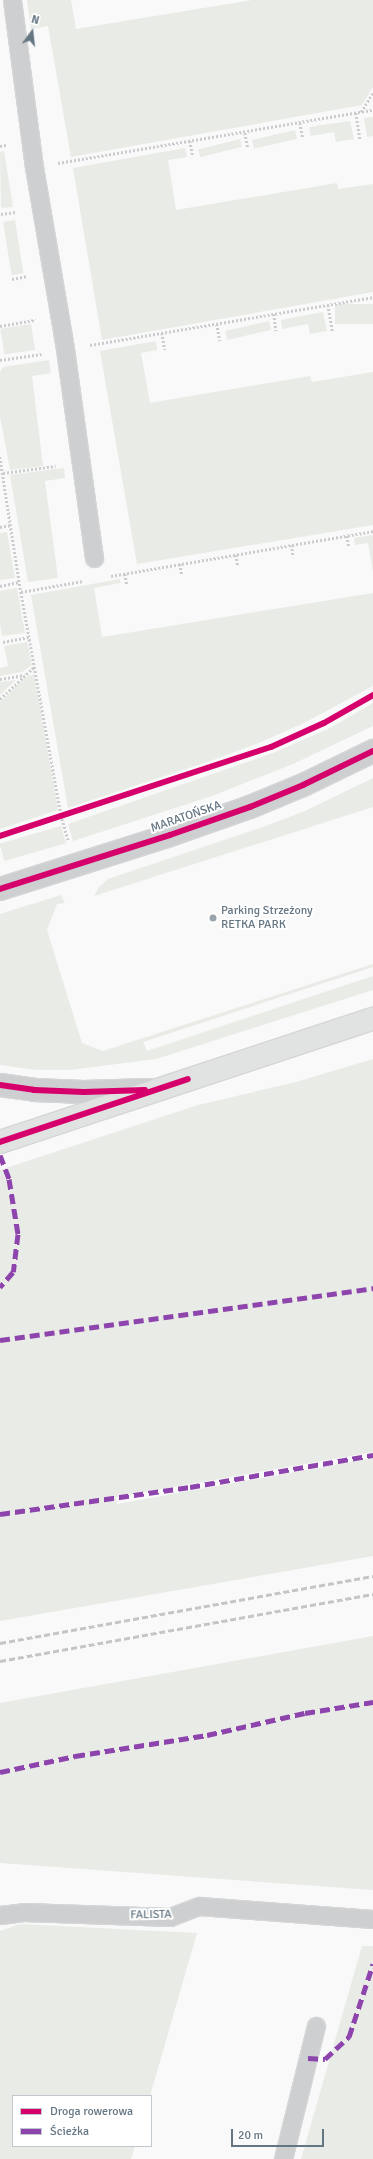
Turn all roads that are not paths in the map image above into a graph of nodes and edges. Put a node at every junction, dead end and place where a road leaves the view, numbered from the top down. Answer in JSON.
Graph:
{"nodes":[{"id":1,"x":12,"y":0,"type":"edge"},
{"id":2,"x":94,"y":558,"type":"dead end"},
{"id":3,"x":373,"y":751,"type":"edge"},
{"id":4,"x":0,"y":889,"type":"edge"},
{"id":5,"x":373,"y":1019,"type":"edge"},
{"id":6,"x":0,"y":1085,"type":"edge"},
{"id":7,"x":157,"y":1090,"type":"junction"},
{"id":8,"x":0,"y":1142,"type":"edge"},
{"id":9,"x":0,"y":1915,"type":"edge"},
{"id":10,"x":373,"y":1919,"type":"edge"},
{"id":11,"x":316,"y":2026,"type":"dead end"},
{"id":12,"x":283,"y":2159,"type":"edge"}],
"edges":[{"from":1,"to":2,"type":"lane"},
{"from":3,"to":4,"type":"street","name":"MARATOŃSKA"},
{"from":5,"to":7,"type":"main road"},
{"from":6,"to":7,"type":"street"},
{"from":7,"to":8,"type":"main road"},
{"from":9,"to":10,"type":"lane","name":"FALISTA"},
{"from":11,"to":12,"type":"lane"}]}
